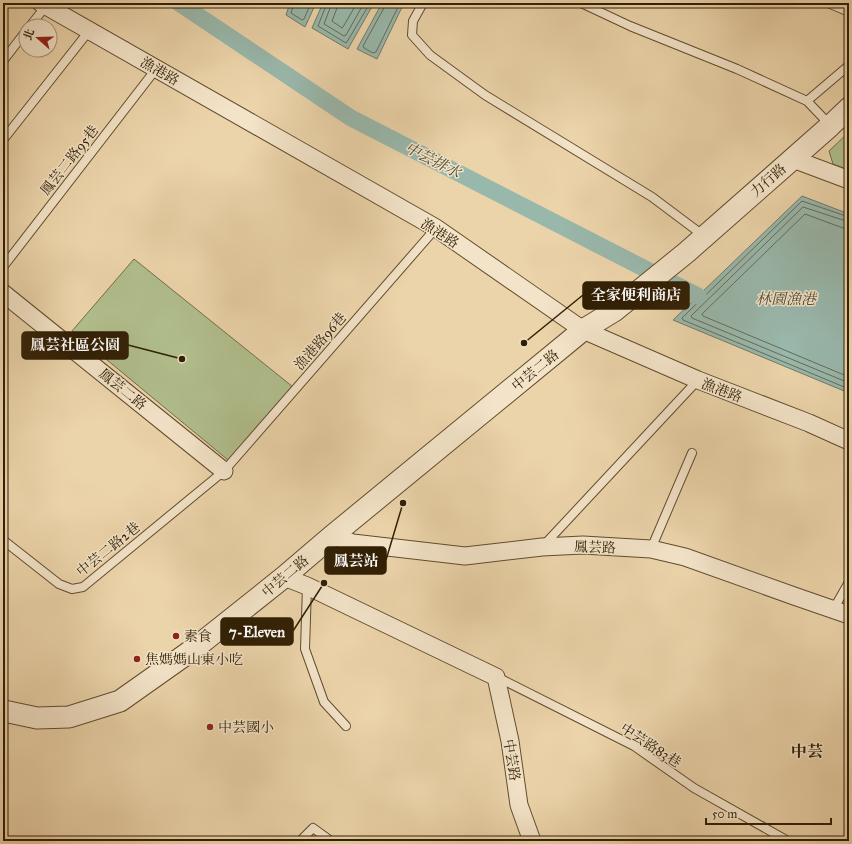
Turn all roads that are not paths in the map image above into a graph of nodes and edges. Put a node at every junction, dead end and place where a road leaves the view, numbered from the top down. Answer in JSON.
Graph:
{"nodes":[{"id":1,"x":423,"y":3,"type":"edge"},
{"id":2,"x":581,"y":3,"type":"edge"},
{"id":3,"x":828,"y":3,"type":"edge"},
{"id":4,"x":43,"y":4,"type":"edge"},
{"id":5,"x":849,"y":12,"type":"edge"},
{"id":6,"x":35,"y":18,"type":"edge"},
{"id":7,"x":89,"y":31,"type":"junction"},
{"id":8,"x":18,"y":41,"type":"edge"},
{"id":9,"x":3,"y":60,"type":"edge"},
{"id":10,"x":849,"y":64,"type":"edge"},
{"id":11,"x":156,"y":69,"type":"junction"},
{"id":12,"x":807,"y":101,"type":"junction"},
{"id":13,"x":849,"y":108,"type":"edge"},
{"id":14,"x":830,"y":126,"type":"junction"},
{"id":15,"x":3,"y":140,"type":"edge"},
{"id":16,"x":793,"y":159,"type":"junction"},
{"id":17,"x":849,"y":180,"type":"edge"},
{"id":18,"x":436,"y":228,"type":"junction"},
{"id":19,"x":704,"y":236,"type":"junction"},
{"id":20,"x":3,"y":267,"type":"edge"},
{"id":21,"x":3,"y":292,"type":"edge"},
{"id":22,"x":614,"y":310,"type":"joint"},
{"id":23,"x":583,"y":330,"type":"junction"},
{"id":24,"x":698,"y":380,"type":"junction"},
{"id":25,"x":849,"y":441,"type":"edge"},
{"id":26,"x":692,"y":453,"type":"dead end"},
{"id":27,"x":224,"y":471,"type":"junction"},
{"id":28,"x":332,"y":536,"type":"junction"},
{"id":29,"x":3,"y":540,"type":"edge"},
{"id":30,"x":542,"y":547,"type":"junction"},
{"id":31,"x":651,"y":549,"type":"junction"},
{"id":32,"x":284,"y":577,"type":"junction"},
{"id":33,"x":849,"y":582,"type":"edge"},
{"id":34,"x":307,"y":586,"type":"junction"},
{"id":35,"x":841,"y":612,"type":"edge"},
{"id":36,"x":496,"y":677,"type":"junction"},
{"id":37,"x":3,"y":711,"type":"edge"},
{"id":38,"x":346,"y":726,"type":"dead end"},
{"id":39,"x":300,"y":841,"type":"edge"},
{"id":40,"x":331,"y":841,"type":"edge"},
{"id":41,"x":532,"y":841,"type":"edge"},
{"id":42,"x":788,"y":841,"type":"edge"}],
"edges":[{"from":1,"to":19,"type":"lane"},
{"from":2,"to":12,"type":"lane"},
{"from":3,"to":5,"type":"lane"},
{"from":4,"to":6,"type":"lane"},
{"from":4,"to":7,"type":"street","name":"漁港路"},
{"from":7,"to":11,"type":"street","name":"漁港路"},
{"from":7,"to":15,"type":"lane"},
{"from":8,"to":9,"type":"lane"},
{"from":10,"to":12,"type":"lane"},
{"from":11,"to":18,"type":"street","name":"漁港路"},
{"from":11,"to":20,"type":"lane","name":"鳳芸二路95巷"},
{"from":12,"to":14,"type":"lane"},
{"from":13,"to":14,"type":"street","name":"力行路"},
{"from":14,"to":16,"type":"street","name":"力行路"},
{"from":16,"to":17,"type":"street"},
{"from":16,"to":19,"type":"street","name":"力行路"},
{"from":18,"to":23,"type":"street","name":"漁港路"},
{"from":18,"to":27,"type":"lane","name":"漁港路96巷"},
{"from":19,"to":22,"type":"street","name":"力行路"},
{"from":21,"to":27,"type":"street","name":"鳳芸二路"},
{"from":22,"to":23,"type":"street","name":"中芸二路"},
{"from":23,"to":24,"type":"street","name":"漁港路"},
{"from":23,"to":28,"type":"street","name":"中芸二路"},
{"from":24,"to":25,"type":"street","name":"漁港路"},
{"from":24,"to":30,"type":"lane"},
{"from":26,"to":31,"type":"lane"},
{"from":27,"to":29,"type":"lane","name":"中芸二路2巷"},
{"from":28,"to":30,"type":"street","name":"鳳芸路"},
{"from":28,"to":32,"type":"street","name":"中芸二路"},
{"from":30,"to":31,"type":"street","name":"鳳芸路"},
{"from":31,"to":35,"type":"street","name":"鳳芸路"},
{"from":32,"to":34,"type":"street"},
{"from":32,"to":37,"type":"street","name":"中芸二路"},
{"from":33,"to":35,"type":"lane"},
{"from":34,"to":36,"type":"street"},
{"from":34,"to":38,"type":"lane"},
{"from":36,"to":41,"type":"street","name":"中芸路"},
{"from":36,"to":42,"type":"lane","name":"中芸路83巷"},
{"from":39,"to":40,"type":"lane"}]}
